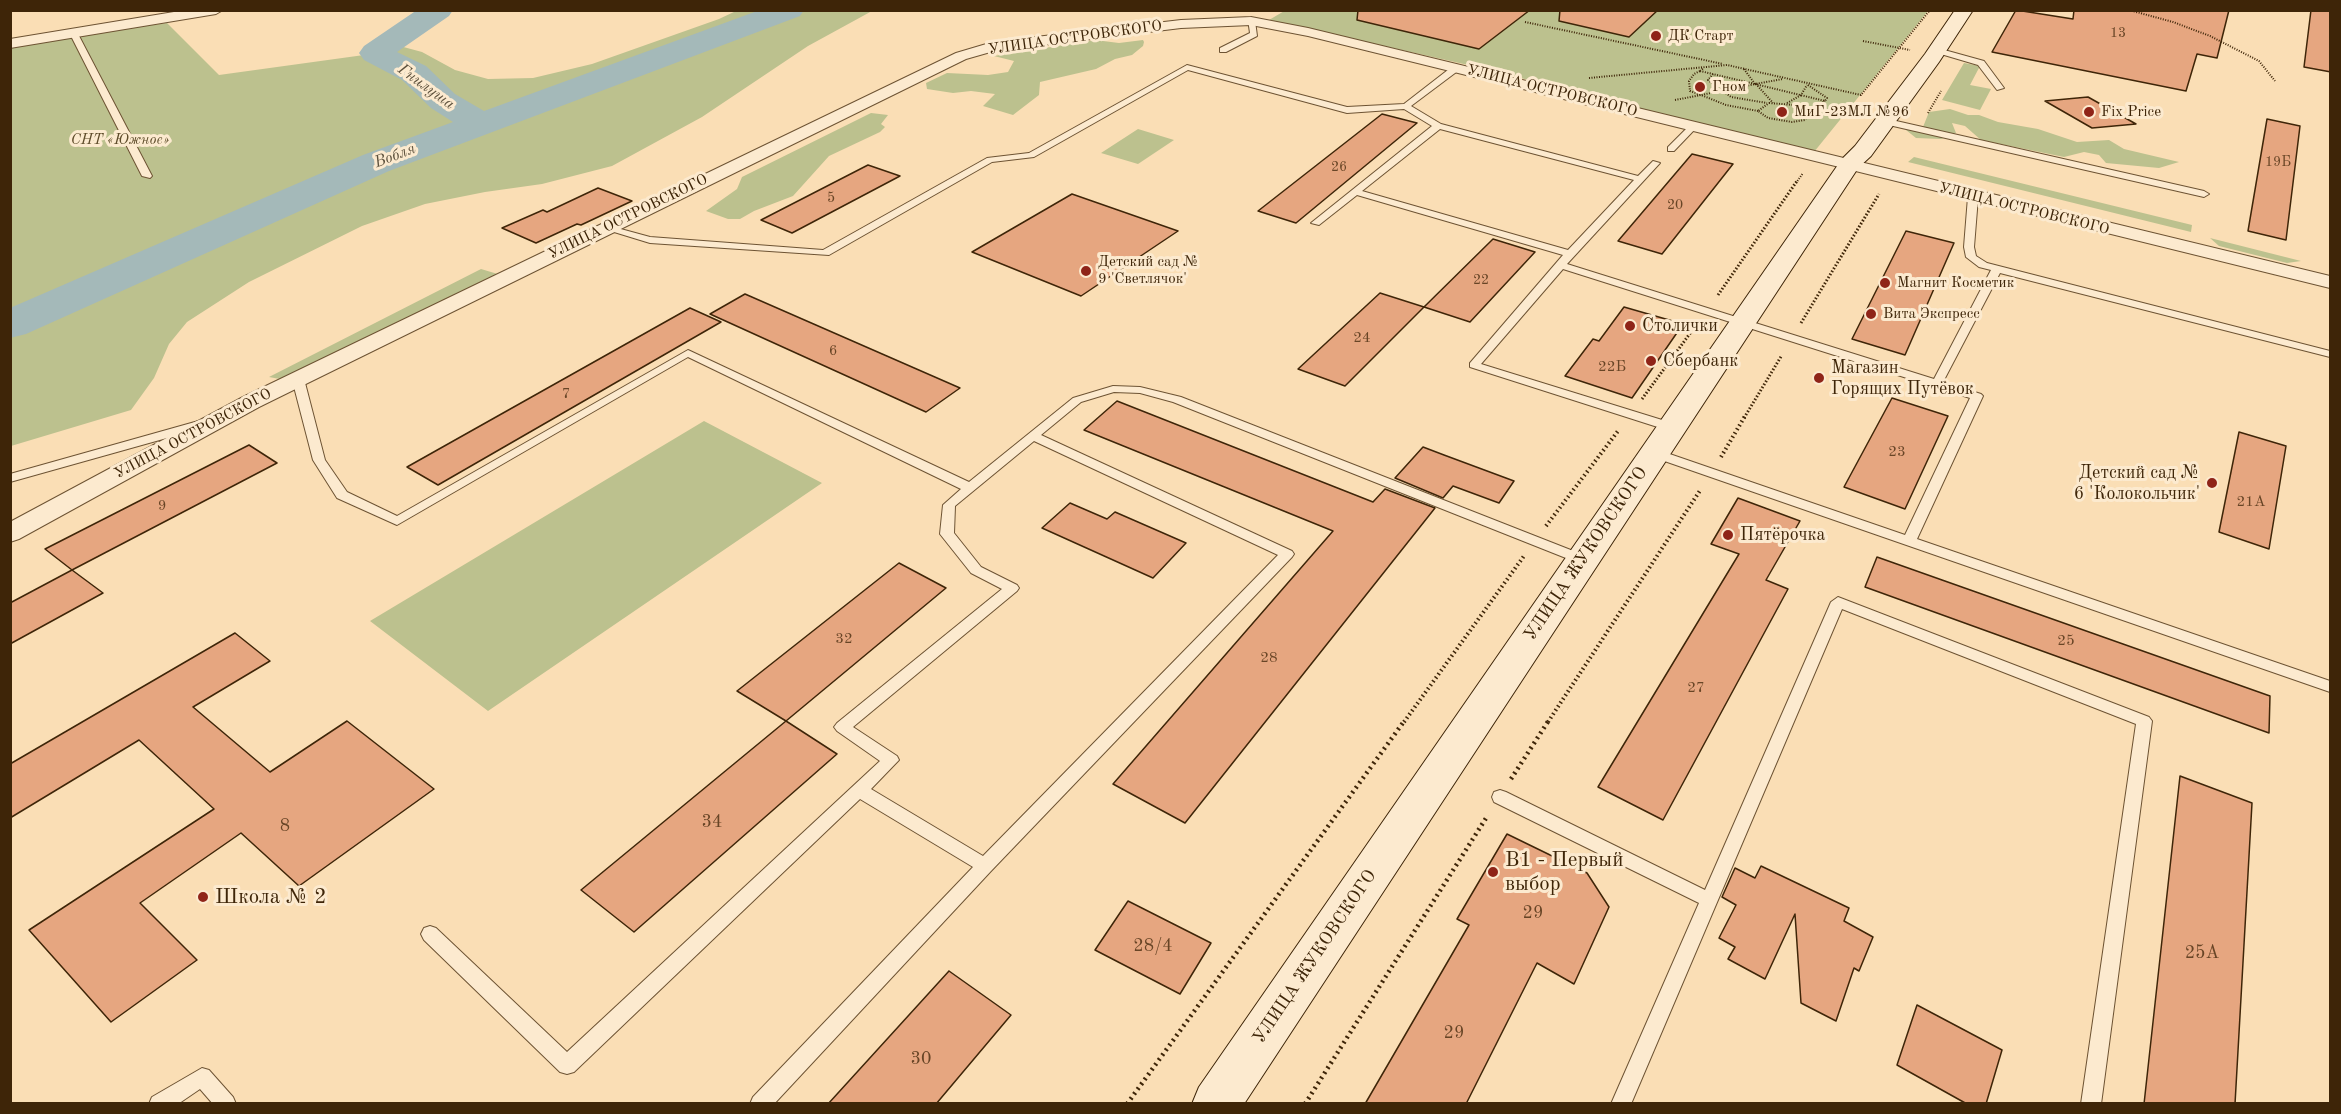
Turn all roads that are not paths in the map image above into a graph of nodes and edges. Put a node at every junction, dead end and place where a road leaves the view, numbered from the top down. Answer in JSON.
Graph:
{"nodes":[{"id":1,"x":216,"y":10,"type":"edge"},
{"id":2,"x":1270,"y":10,"type":"edge"},
{"id":3,"x":1964,"y":10,"type":"edge"},
{"id":4,"x":1251,"y":21,"type":"junction"},
{"id":5,"x":74,"y":34,"type":"junction"},
{"id":6,"x":10,"y":44,"type":"edge"},
{"id":7,"x":1223,"y":50,"type":"dead end"},
{"id":8,"x":1938,"y":52,"type":"junction"},
{"id":9,"x":1204,"y":61,"type":"dead end"},
{"id":10,"x":1456,"y":68,"type":"junction"},
{"id":11,"x":1194,"y":69,"type":"junction"},
{"id":12,"x":2000,"y":88,"type":"dead end"},
{"id":13,"x":1406,"y":106,"type":"junction"},
{"id":14,"x":1883,"y":121,"type":"junction"},
{"id":15,"x":1438,"y":126,"type":"junction"},
{"id":16,"x":1694,"y":126,"type":"junction"},
{"id":17,"x":1671,"y":148,"type":"dead end"},
{"id":18,"x":1656,"y":163,"type":"dead end"},
{"id":19,"x":1850,"y":164,"type":"junction"},
{"id":20,"x":147,"y":176,"type":"dead end"},
{"id":21,"x":1640,"y":179,"type":"junction"},
{"id":22,"x":1355,"y":192,"type":"junction"},
{"id":23,"x":2204,"y":194,"type":"dead end"},
{"id":24,"x":1973,"y":197,"type":"junction"},
{"id":25,"x":1316,"y":223,"type":"dead end"},
{"id":26,"x":606,"y":228,"type":"junction"},
{"id":27,"x":1570,"y":254,"type":"junction"},
{"id":28,"x":1561,"y":265,"type":"junction"},
{"id":29,"x":1997,"y":269,"type":"junction"},
{"id":30,"x":2331,"y":282,"type":"edge"},
{"id":31,"x":1742,"y":323,"type":"junction"},
{"id":32,"x":2331,"y":354,"type":"edge"},
{"id":33,"x":298,"y":379,"type":"junction"},
{"id":34,"x":1937,"y":383,"type":"junction"},
{"id":35,"x":221,"y":418,"type":"junction"},
{"id":36,"x":1034,"y":436,"type":"junction"},
{"id":37,"x":1663,"y":440,"type":"junction"},
{"id":38,"x":10,"y":478,"type":"edge"},
{"id":39,"x":970,"y":488,"type":"junction"},
{"id":40,"x":10,"y":532,"type":"edge"},
{"id":41,"x":1910,"y":541,"type":"junction"},
{"id":42,"x":1581,"y":559,"type":"junction"},
{"id":43,"x":2331,"y":687,"type":"edge"},
{"id":44,"x":859,"y":790,"type":"junction"},
{"id":45,"x":1500,"y":797,"type":"road end"},
{"id":46,"x":985,"y":866,"type":"junction"},
{"id":47,"x":1709,"y":900,"type":"junction"},
{"id":48,"x":430,"y":934,"type":"dead end"},
{"id":49,"x":159,"y":1104,"type":"edge"},
{"id":50,"x":226,"y":1104,"type":"edge"},
{"id":51,"x":760,"y":1104,"type":"edge"},
{"id":52,"x":1216,"y":1104,"type":"edge"},
{"id":53,"x":1621,"y":1104,"type":"edge"},
{"id":54,"x":2091,"y":1104,"type":"edge"}],
"edges":[{"from":1,"to":5,"type":"street"},
{"from":2,"to":4,"type":"street"},
{"from":3,"to":8,"type":"street","name":"УЛИЦА ЖУКОВСКОГО"},
{"from":4,"to":7,"type":"lane"},
{"from":4,"to":10,"type":"street","name":"УЛИЦА ОСТРОВСКОГО"},
{"from":4,"to":26,"type":"street","name":"УЛИЦА ОСТРОВСКОГО"},
{"from":5,"to":6,"type":"street"},
{"from":5,"to":20,"type":"lane"},
{"from":8,"to":12,"type":"lane"},
{"from":8,"to":14,"type":"street","name":"УЛИЦА ЖУКОВСКОГО"},
{"from":9,"to":11,"type":"lane"},
{"from":10,"to":13,"type":"lane"},
{"from":10,"to":16,"type":"street","name":"УЛИЦА ОСТРОВСКОГО"},
{"from":11,"to":13,"type":"lane"},
{"from":11,"to":26,"type":"lane"},
{"from":13,"to":15,"type":"lane"},
{"from":14,"to":19,"type":"street","name":"УЛИЦА ЖУКОВСКОГО"},
{"from":14,"to":23,"type":"lane"},
{"from":15,"to":21,"type":"lane"},
{"from":15,"to":22,"type":"lane"},
{"from":16,"to":17,"type":"lane"},
{"from":16,"to":19,"type":"street","name":"УЛИЦА ОСТРОВСКОГО"},
{"from":18,"to":21,"type":"lane"},
{"from":19,"to":24,"type":"street","name":"УЛИЦА ОСТРОВСКОГО"},
{"from":19,"to":31,"type":"street","name":"УЛИЦА ЖУКОВСКОГО"},
{"from":21,"to":27,"type":"lane"},
{"from":22,"to":25,"type":"lane"},
{"from":22,"to":27,"type":"lane"},
{"from":24,"to":29,"type":"lane"},
{"from":24,"to":30,"type":"street","name":"УЛИЦА ОСТРОВСКОГО"},
{"from":26,"to":33,"type":"street","name":"УЛИЦА ОСТРОВСКОГО"},
{"from":27,"to":28,"type":"lane"},
{"from":28,"to":31,"type":"lane"},
{"from":28,"to":37,"type":"lane"},
{"from":29,"to":32,"type":"lane"},
{"from":29,"to":34,"type":"lane"},
{"from":31,"to":34,"type":"lane"},
{"from":31,"to":37,"type":"street","name":"УЛИЦА ЖУКОВСКОГО"},
{"from":33,"to":35,"type":"street","name":"УЛИЦА ОСТРОВСКОГО"},
{"from":33,"to":39,"type":"lane"},
{"from":34,"to":41,"type":"lane"},
{"from":35,"to":38,"type":"lane"},
{"from":35,"to":40,"type":"street","name":"УЛИЦА ОСТРОВСКОГО"},
{"from":36,"to":39,"type":"lane"},
{"from":36,"to":42,"type":"lane"},
{"from":36,"to":46,"type":"lane"},
{"from":37,"to":41,"type":"lane"},
{"from":37,"to":42,"type":"street","name":"УЛИЦА ЖУКОВСКОГО"},
{"from":39,"to":44,"type":"lane"},
{"from":41,"to":43,"type":"lane"},
{"from":42,"to":52,"type":"street","name":"УЛИЦА ЖУКОВСКОГО"},
{"from":44,"to":46,"type":"lane"},
{"from":44,"to":48,"type":"lane"},
{"from":45,"to":47,"type":"lane"},
{"from":46,"to":51,"type":"lane"},
{"from":47,"to":53,"type":"lane"},
{"from":47,"to":54,"type":"lane"},
{"from":49,"to":50,"type":"lane"}]}
